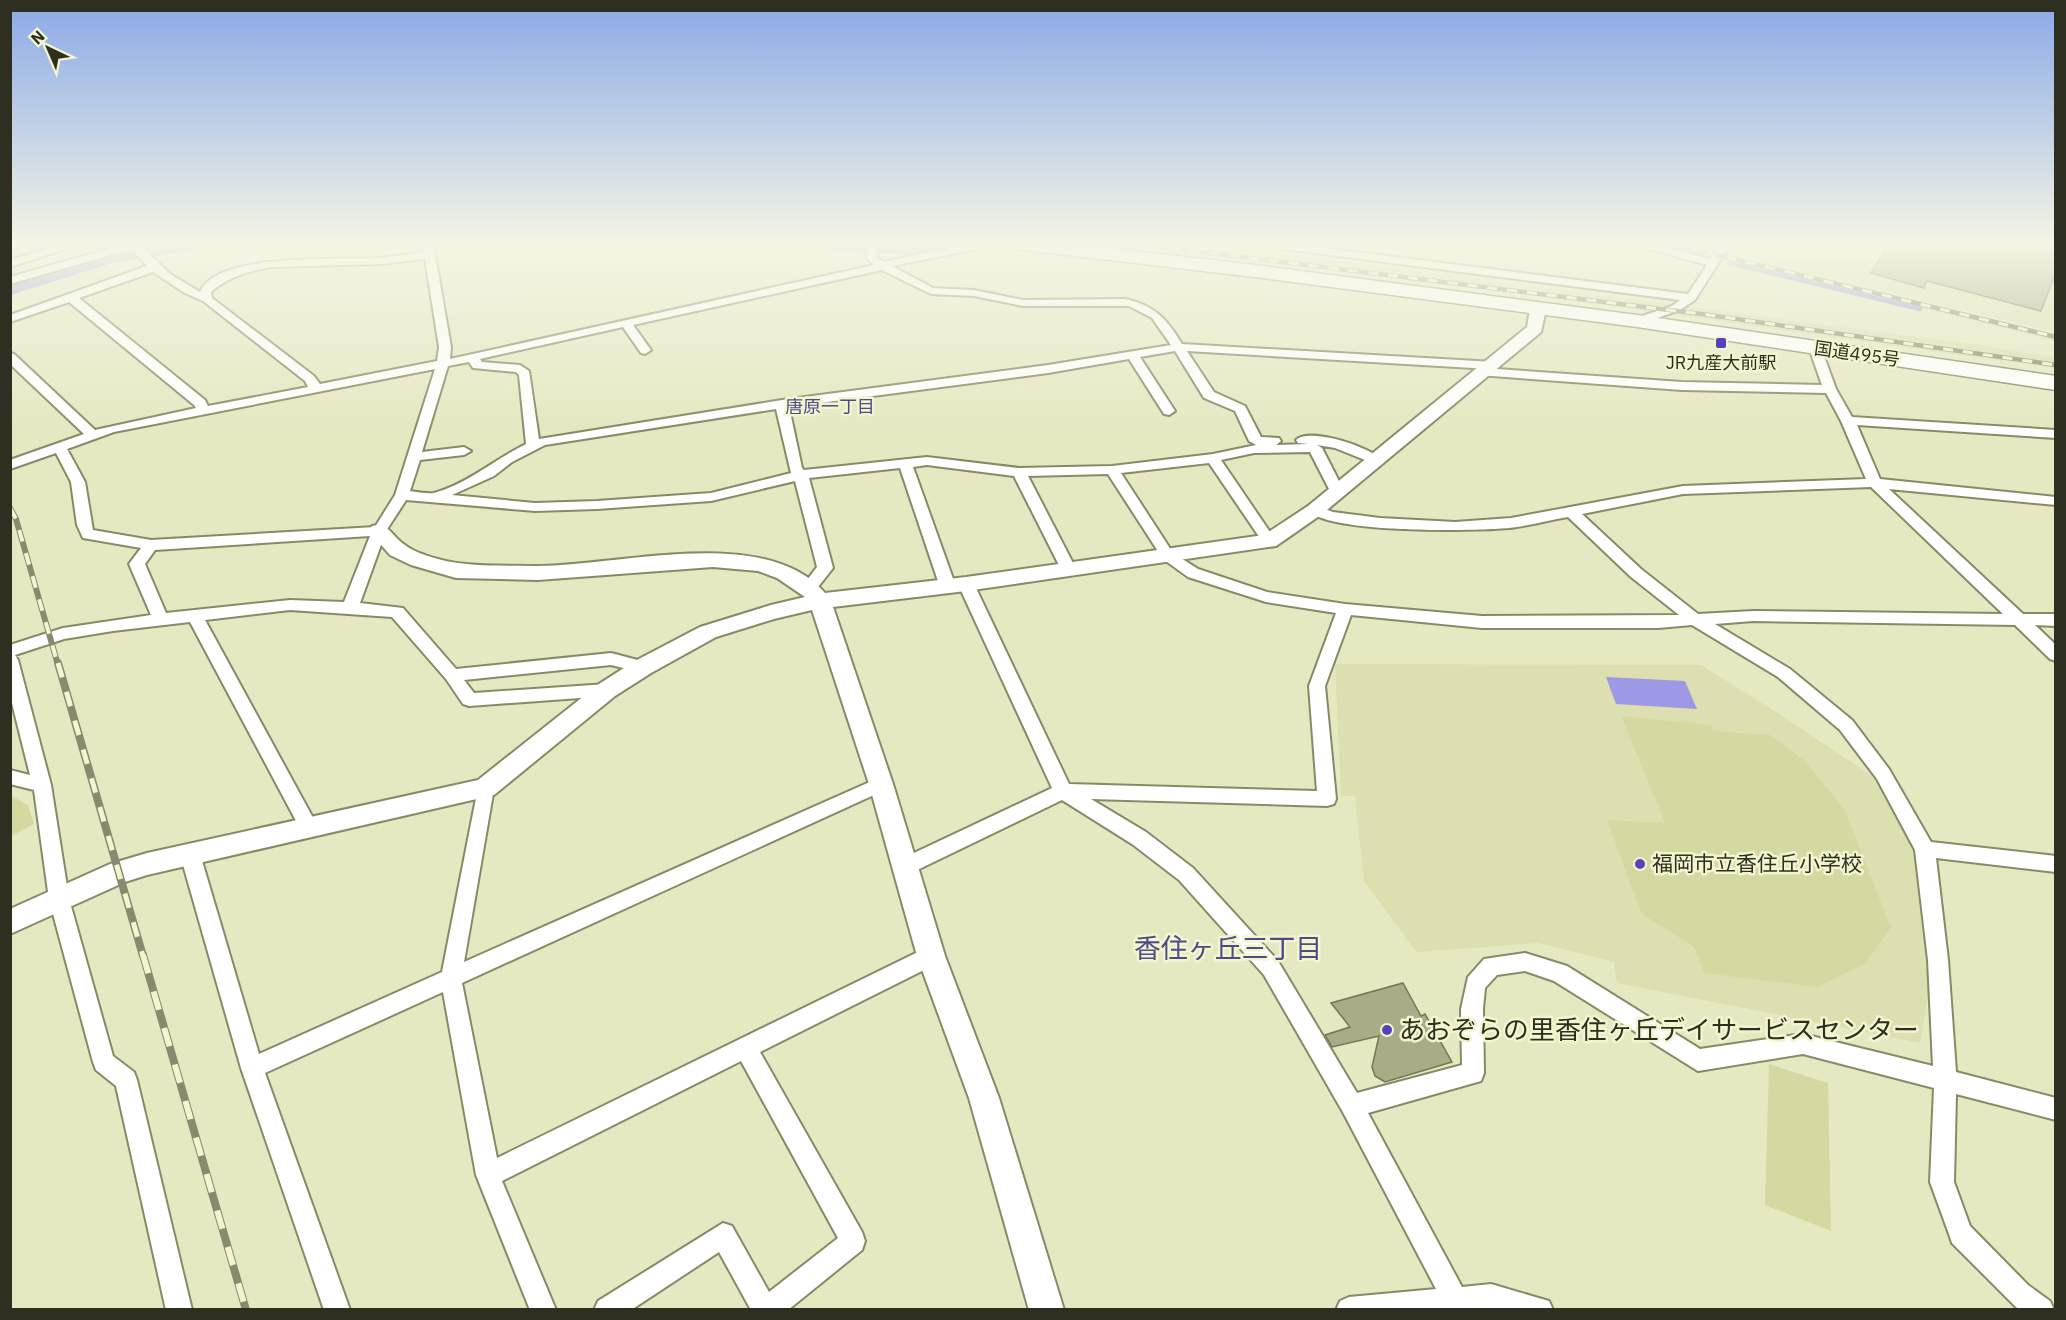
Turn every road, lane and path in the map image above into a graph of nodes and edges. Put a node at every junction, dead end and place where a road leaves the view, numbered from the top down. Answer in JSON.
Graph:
{"nodes":[{"id":1,"x":52,"y":305,"type":"edge"},
{"id":2,"x":79,"y":305,"type":"edge"},
{"id":3,"x":214,"y":305,"type":"edge"},
{"id":4,"x":438,"y":305,"type":"edge"},
{"id":5,"x":709,"y":305,"type":"edge"},
{"id":6,"x":1136,"y":305,"type":"edge"},
{"id":7,"x":1505,"y":305,"type":"edge"},
{"id":8,"x":1681,"y":305,"type":"edge"},
{"id":9,"x":1538,"y":309,"type":"junction"},
{"id":10,"x":10,"y":319,"type":"edge"},
{"id":11,"x":1636,"y":321,"type":"junction"},
{"id":12,"x":626,"y":323,"type":"junction"},
{"id":13,"x":1180,"y":347,"type":"junction"},
{"id":14,"x":1815,"y":348,"type":"junction"},
{"id":15,"x":645,"y":350,"type":"dead end"},
{"id":16,"x":1132,"y":354,"type":"junction"},
{"id":17,"x":10,"y":357,"type":"edge"},
{"id":18,"x":473,"y":357,"type":"junction"},
{"id":19,"x":443,"y":364,"type":"junction"},
{"id":20,"x":1486,"y":369,"type":"junction"},
{"id":21,"x":2055,"y":383,"type":"edge"},
{"id":22,"x":315,"y":387,"type":"junction"},
{"id":23,"x":1830,"y":389,"type":"junction"},
{"id":24,"x":782,"y":404,"type":"junction"},
{"id":25,"x":203,"y":410,"type":"junction"},
{"id":26,"x":1169,"y":411,"type":"dead end"},
{"id":27,"x":1848,"y":421,"type":"junction"},
{"id":28,"x":2055,"y":434,"type":"edge"},
{"id":29,"x":93,"y":435,"type":"junction"},
{"id":30,"x":533,"y":445,"type":"junction"},
{"id":31,"x":59,"y":447,"type":"junction"},
{"id":32,"x":464,"y":451,"type":"dead end"},
{"id":33,"x":412,"y":457,"type":"junction"},
{"id":34,"x":1213,"y":458,"type":"junction"},
{"id":35,"x":1375,"y":460,"type":"junction"},
{"id":36,"x":905,"y":464,"type":"junction"},
{"id":37,"x":10,"y":465,"type":"edge"},
{"id":38,"x":1112,"y":470,"type":"junction"},
{"id":39,"x":1018,"y":472,"type":"junction"},
{"id":40,"x":801,"y":475,"type":"junction"},
{"id":41,"x":1875,"y":483,"type":"junction"},
{"id":42,"x":1337,"y":491,"type":"junction"},
{"id":43,"x":402,"y":495,"type":"junction"},
{"id":44,"x":436,"y":497,"type":"junction"},
{"id":45,"x":2055,"y":501,"type":"edge"},
{"id":46,"x":1315,"y":510,"type":"junction"},
{"id":47,"x":1571,"y":511,"type":"junction"},
{"id":48,"x":379,"y":531,"type":"junction"},
{"id":49,"x":1269,"y":541,"type":"junction"},
{"id":50,"x":151,"y":545,"type":"junction"},
{"id":51,"x":1168,"y":556,"type":"junction"},
{"id":52,"x":1068,"y":569,"type":"junction"},
{"id":53,"x":957,"y":585,"type":"junction"},
{"id":54,"x":815,"y":595,"type":"junction"},
{"id":55,"x":350,"y":608,"type":"junction"},
{"id":56,"x":1345,"y":609,"type":"junction"},
{"id":57,"x":195,"y":617,"type":"junction"},
{"id":58,"x":1694,"y":619,"type":"junction"},
{"id":59,"x":2016,"y":619,"type":"junction"},
{"id":60,"x":161,"y":620,"type":"junction"},
{"id":61,"x":2055,"y":620,"type":"edge"},
{"id":62,"x":10,"y":651,"type":"edge"},
{"id":63,"x":2055,"y":655,"type":"edge"},
{"id":64,"x":10,"y":660,"type":"edge"},
{"id":65,"x":643,"y":667,"type":"junction"},
{"id":66,"x":452,"y":675,"type":"junction"},
{"id":67,"x":607,"y":690,"type":"junction"},
{"id":68,"x":10,"y":777,"type":"edge"},
{"id":69,"x":881,"y":784,"type":"junction"},
{"id":70,"x":42,"y":785,"type":"junction"},
{"id":71,"x":485,"y":788,"type":"junction"},
{"id":72,"x":1063,"y":791,"type":"junction"},
{"id":73,"x":309,"y":827,"type":"junction"},
{"id":74,"x":1925,"y":849,"type":"junction"},
{"id":75,"x":190,"y":854,"type":"junction"},
{"id":76,"x":2055,"y":864,"type":"edge"},
{"id":77,"x":906,"y":866,"type":"junction"},
{"id":78,"x":59,"y":899,"type":"junction"},
{"id":79,"x":10,"y":922,"type":"edge"},
{"id":80,"x":932,"y":956,"type":"junction"},
{"id":81,"x":451,"y":978,"type":"junction"},
{"id":82,"x":746,"y":1048,"type":"junction"},
{"id":83,"x":252,"y":1068,"type":"junction"},
{"id":84,"x":1945,"y":1081,"type":"junction"},
{"id":85,"x":1352,"y":1106,"type":"junction"},
{"id":86,"x":2055,"y":1109,"type":"edge"},
{"id":87,"x":488,"y":1175,"type":"junction"},
{"id":88,"x":1455,"y":1299,"type":"junction"},
{"id":89,"x":179,"y":1310,"type":"edge"},
{"id":90,"x":337,"y":1310,"type":"edge"},
{"id":91,"x":543,"y":1310,"type":"edge"},
{"id":92,"x":607,"y":1310,"type":"edge"},
{"id":93,"x":766,"y":1310,"type":"edge"},
{"id":94,"x":1047,"y":1310,"type":"edge"},
{"id":95,"x":1349,"y":1310,"type":"edge"},
{"id":96,"x":1540,"y":1310,"type":"edge"},
{"id":97,"x":2041,"y":1310,"type":"edge"}],
"edges":[{"from":1,"to":10,"type":"street"},
{"from":2,"to":25,"type":"street"},
{"from":3,"to":22,"type":"street"},
{"from":4,"to":19,"type":"street"},
{"from":5,"to":12,"type":"street"},
{"from":6,"to":13,"type":"street"},
{"from":7,"to":9,"type":"highway","name":"国道495号"},
{"from":8,"to":11,"type":"street"},
{"from":9,"to":11,"type":"highway","name":"国道495号"},
{"from":9,"to":20,"type":"street"},
{"from":11,"to":14,"type":"highway","name":"国道495号"},
{"from":12,"to":15,"type":"street"},
{"from":12,"to":18,"type":"street"},
{"from":13,"to":16,"type":"street"},
{"from":13,"to":20,"type":"street"},
{"from":13,"to":35,"type":"street"},
{"from":14,"to":21,"type":"highway","name":"国道495号"},
{"from":14,"to":23,"type":"street"},
{"from":16,"to":24,"type":"street"},
{"from":16,"to":26,"type":"street"},
{"from":17,"to":29,"type":"street"},
{"from":18,"to":19,"type":"street"},
{"from":18,"to":30,"type":"street"},
{"from":19,"to":22,"type":"street"},
{"from":19,"to":33,"type":"street"},
{"from":20,"to":23,"type":"street"},
{"from":20,"to":35,"type":"street"},
{"from":22,"to":25,"type":"street"},
{"from":23,"to":27,"type":"street"},
{"from":24,"to":30,"type":"street"},
{"from":24,"to":40,"type":"street"},
{"from":25,"to":29,"type":"street"},
{"from":27,"to":28,"type":"street"},
{"from":27,"to":41,"type":"street"},
{"from":29,"to":31,"type":"street"},
{"from":30,"to":44,"type":"street"},
{"from":31,"to":37,"type":"street"},
{"from":31,"to":50,"type":"street"},
{"from":32,"to":33,"type":"street"},
{"from":33,"to":43,"type":"street"},
{"from":34,"to":38,"type":"street"},
{"from":34,"to":42,"type":"street"},
{"from":34,"to":49,"type":"street"},
{"from":35,"to":42,"type":"street"},
{"from":36,"to":39,"type":"street"},
{"from":36,"to":40,"type":"street"},
{"from":36,"to":53,"type":"street"},
{"from":38,"to":39,"type":"street"},
{"from":38,"to":51,"type":"street"},
{"from":39,"to":52,"type":"street"},
{"from":40,"to":44,"type":"street"},
{"from":40,"to":54,"type":"street"},
{"from":41,"to":45,"type":"street"},
{"from":41,"to":47,"type":"street"},
{"from":41,"to":59,"type":"street"},
{"from":42,"to":46,"type":"street"},
{"from":43,"to":44,"type":"street"},
{"from":43,"to":48,"type":"street"},
{"from":46,"to":47,"type":"street"},
{"from":46,"to":49,"type":"street"},
{"from":47,"to":58,"type":"street"},
{"from":48,"to":50,"type":"street"},
{"from":48,"to":54,"type":"street"},
{"from":48,"to":55,"type":"street"},
{"from":49,"to":51,"type":"street"},
{"from":50,"to":60,"type":"street"},
{"from":51,"to":52,"type":"street"},
{"from":51,"to":56,"type":"street"},
{"from":52,"to":53,"type":"street"},
{"from":53,"to":54,"type":"street"},
{"from":53,"to":72,"type":"street"},
{"from":54,"to":65,"type":"street"},
{"from":54,"to":69,"type":"street"},
{"from":55,"to":57,"type":"street"},
{"from":55,"to":66,"type":"street"},
{"from":56,"to":58,"type":"street"},
{"from":56,"to":72,"type":"street"},
{"from":57,"to":60,"type":"street"},
{"from":57,"to":73,"type":"street"},
{"from":58,"to":59,"type":"street"},
{"from":58,"to":74,"type":"street"},
{"from":59,"to":61,"type":"street"},
{"from":59,"to":63,"type":"street"},
{"from":60,"to":62,"type":"street"},
{"from":64,"to":70,"type":"street"},
{"from":65,"to":66,"type":"street"},
{"from":65,"to":67,"type":"street"},
{"from":66,"to":67,"type":"street"},
{"from":67,"to":71,"type":"street"},
{"from":68,"to":70,"type":"street"},
{"from":69,"to":77,"type":"street"},
{"from":69,"to":81,"type":"street"},
{"from":70,"to":78,"type":"street"},
{"from":71,"to":73,"type":"street"},
{"from":71,"to":81,"type":"street"},
{"from":72,"to":77,"type":"street"},
{"from":72,"to":85,"type":"street"},
{"from":73,"to":75,"type":"street"},
{"from":74,"to":76,"type":"street"},
{"from":74,"to":84,"type":"street"},
{"from":75,"to":78,"type":"street"},
{"from":75,"to":83,"type":"street"},
{"from":77,"to":80,"type":"street"},
{"from":78,"to":79,"type":"street"},
{"from":78,"to":89,"type":"street"},
{"from":80,"to":82,"type":"street"},
{"from":80,"to":94,"type":"street"},
{"from":81,"to":83,"type":"street"},
{"from":81,"to":87,"type":"street"},
{"from":82,"to":87,"type":"street"},
{"from":82,"to":93,"type":"street"},
{"from":83,"to":90,"type":"street"},
{"from":84,"to":85,"type":"street"},
{"from":84,"to":86,"type":"street"},
{"from":84,"to":97,"type":"street"},
{"from":85,"to":88,"type":"street"},
{"from":87,"to":91,"type":"street"},
{"from":88,"to":95,"type":"street"},
{"from":88,"to":96,"type":"street"},
{"from":92,"to":93,"type":"street"}]}
